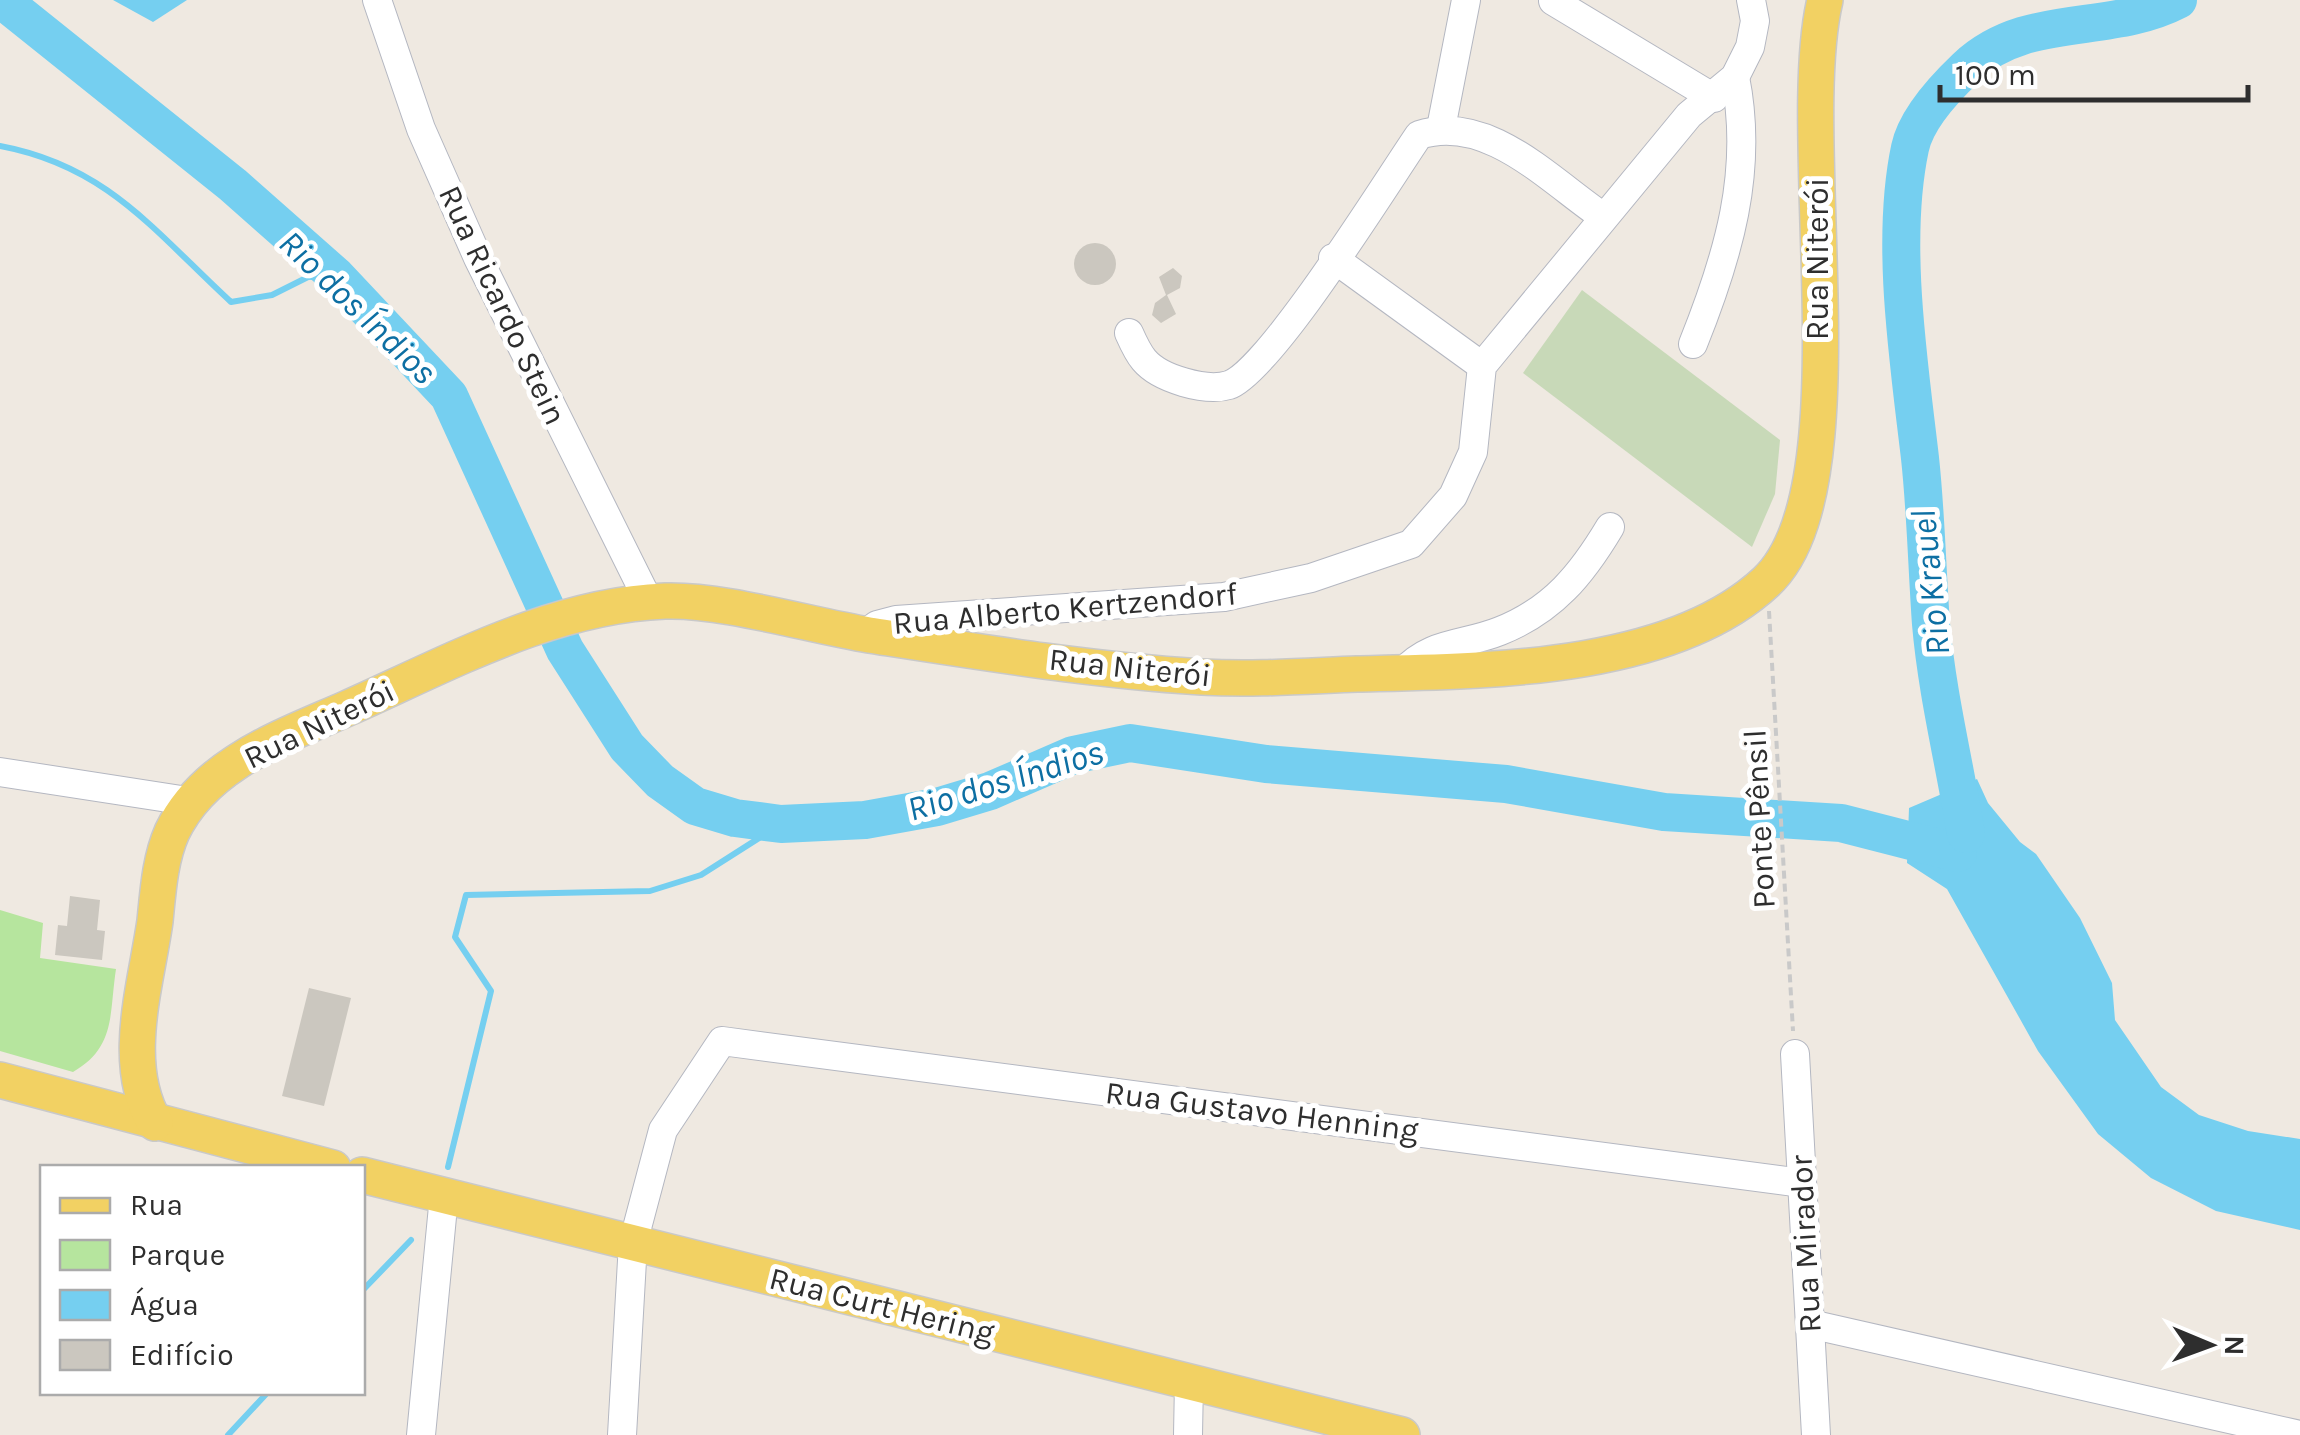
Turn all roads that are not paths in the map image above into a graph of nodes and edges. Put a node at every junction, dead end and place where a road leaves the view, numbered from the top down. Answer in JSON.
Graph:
{"nodes":[{"id":1,"x":377,"y":0,"type":"edge"},
{"id":2,"x":1466,"y":0,"type":"edge"},
{"id":3,"x":1553,"y":0,"type":"edge"},
{"id":4,"x":1751,"y":0,"type":"edge"},
{"id":5,"x":1825,"y":0,"type":"edge"},
{"id":6,"x":1736,"y":77,"type":"junction"},
{"id":7,"x":1714,"y":98,"type":"junction"},
{"id":8,"x":1441,"y":128,"type":"junction"},
{"id":9,"x":1602,"y":216,"type":"junction"},
{"id":10,"x":1333,"y":258,"type":"junction"},
{"id":11,"x":1128,"y":334,"type":"dead end"},
{"id":12,"x":1693,"y":344,"type":"dead end"},
{"id":13,"x":1482,"y":366,"type":"junction"},
{"id":14,"x":1610,"y":527,"type":"dead end"},
{"id":15,"x":649,"y":602,"type":"junction"},
{"id":16,"x":865,"y":634,"type":"junction"},
{"id":17,"x":1402,"y":673,"type":"junction"},
{"id":18,"x":0,"y":772,"type":"edge"},
{"id":19,"x":194,"y":802,"type":"junction"},
{"id":20,"x":138,"y":1052,"type":"junction"},
{"id":21,"x":1794,"y":1054,"type":"road end"},
{"id":22,"x":0,"y":1080,"type":"edge"},
{"id":23,"x":74,"y":1099,"type":"junction"},
{"id":24,"x":155,"y":1122,"type":"junction"},
{"id":25,"x":321,"y":1165,"type":"edge"},
{"id":26,"x":365,"y":1176,"type":"edge"},
{"id":27,"x":1802,"y":1182,"type":"junction"},
{"id":28,"x":444,"y":1196,"type":"junction"},
{"id":29,"x":633,"y":1243,"type":"junction"},
{"id":30,"x":1810,"y":1324,"type":"junction"},
{"id":31,"x":1189,"y":1382,"type":"junction"},
{"id":32,"x":421,"y":1435,"type":"edge"},
{"id":33,"x":622,"y":1435,"type":"edge"},
{"id":34,"x":1188,"y":1435,"type":"edge"},
{"id":35,"x":1402,"y":1435,"type":"edge"},
{"id":36,"x":1816,"y":1435,"type":"edge"},
{"id":37,"x":2300,"y":1435,"type":"edge"}],
"edges":[{"from":1,"to":15,"type":"street","name":"Rua Ricardo Stein"},
{"from":2,"to":8,"type":"street"},
{"from":3,"to":7,"type":"street"},
{"from":4,"to":6,"type":"street"},
{"from":5,"to":17,"type":"main road","name":"Rua Niterói"},
{"from":6,"to":7,"type":"street"},
{"from":6,"to":12,"type":"street"},
{"from":7,"to":9,"type":"street"},
{"from":8,"to":9,"type":"street"},
{"from":8,"to":10,"type":"street"},
{"from":9,"to":13,"type":"street"},
{"from":10,"to":11,"type":"street"},
{"from":10,"to":13,"type":"street"},
{"from":13,"to":16,"type":"street","name":"Rua Alberto Kertzendorf"},
{"from":14,"to":17,"type":"street"},
{"from":15,"to":16,"type":"main road","name":"Rua Niterói"},
{"from":15,"to":19,"type":"main road","name":"Rua Niterói"},
{"from":16,"to":17,"type":"main road","name":"Rua Niterói"},
{"from":18,"to":19,"type":"street"},
{"from":19,"to":20,"type":"main road","name":"Rua Niterói"},
{"from":20,"to":23,"type":"main road"},
{"from":20,"to":24,"type":"main road","name":"Rua Niterói"},
{"from":21,"to":27,"type":"street","name":"Rua Mirador"},
{"from":22,"to":23,"type":"main road"},
{"from":23,"to":24,"type":"main road"},
{"from":24,"to":25,"type":"main road"},
{"from":26,"to":28,"type":"main road","name":"Rua Curt Hering"},
{"from":27,"to":29,"type":"street","name":"Rua Gustavo Henning"},
{"from":27,"to":30,"type":"street","name":"Rua Mirador"},
{"from":28,"to":29,"type":"main road","name":"Rua Curt Hering"},
{"from":28,"to":32,"type":"street"},
{"from":29,"to":31,"type":"main road","name":"Rua Curt Hering"},
{"from":29,"to":33,"type":"street"},
{"from":30,"to":36,"type":"street","name":"Rua Mirador"},
{"from":30,"to":37,"type":"street"},
{"from":31,"to":34,"type":"street"},
{"from":31,"to":35,"type":"main road","name":"Rua Curt Hering"}]}
